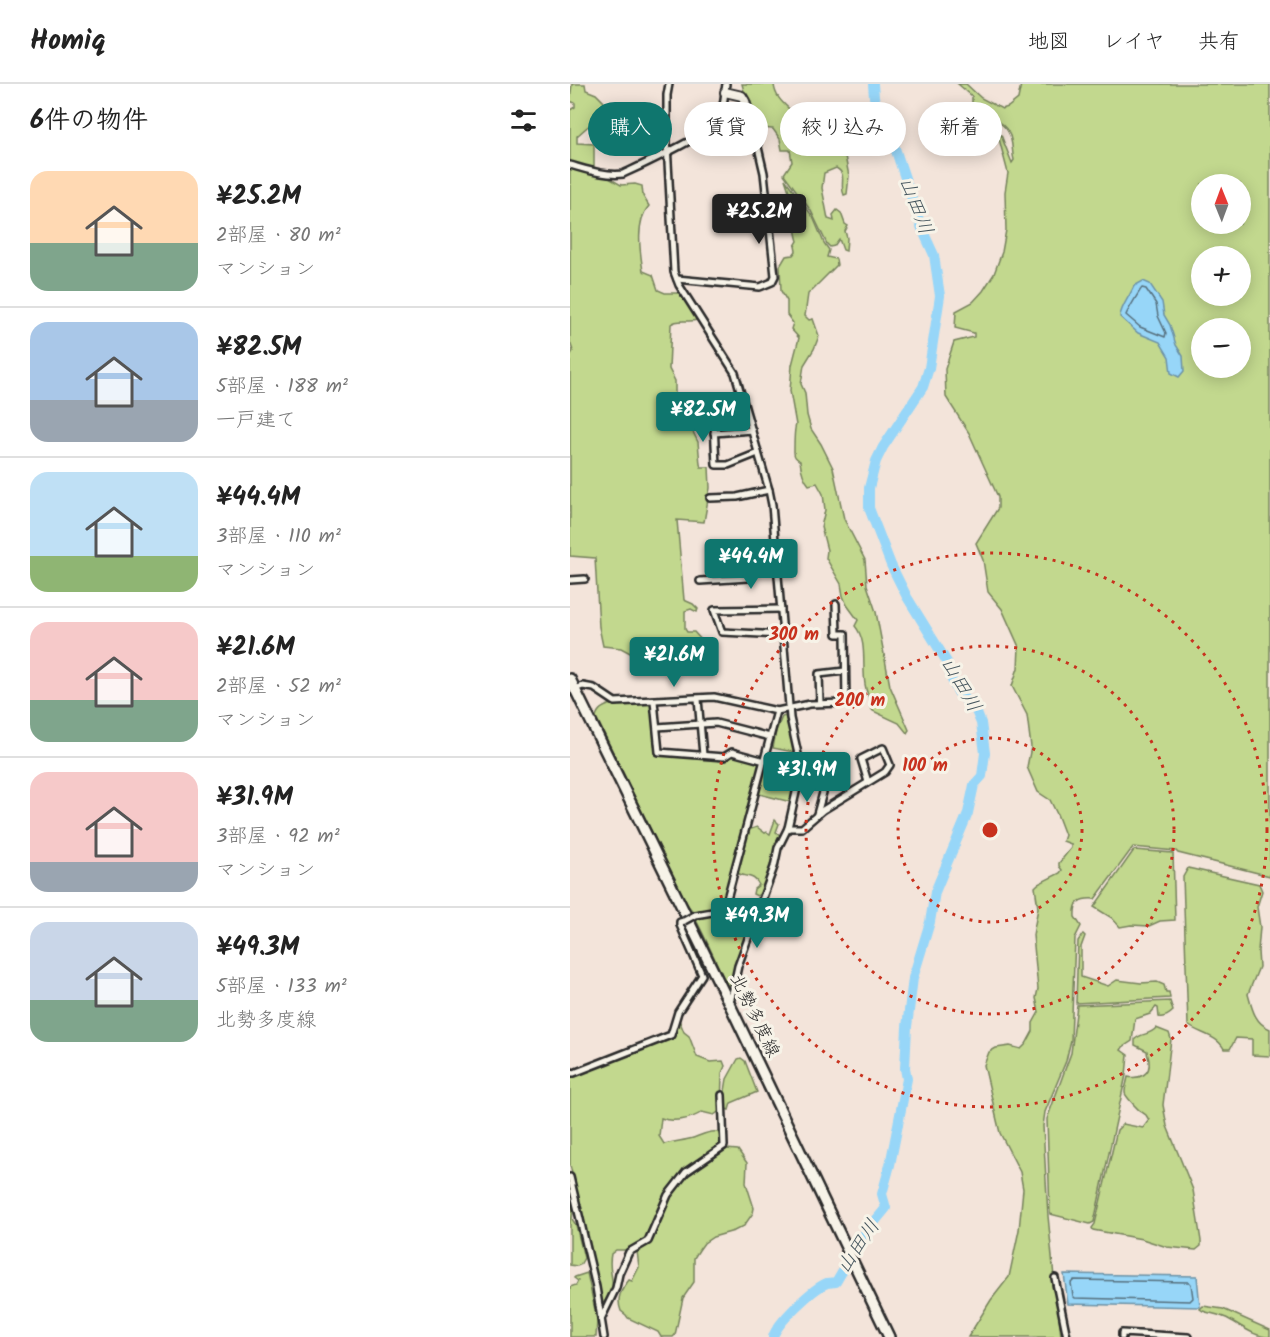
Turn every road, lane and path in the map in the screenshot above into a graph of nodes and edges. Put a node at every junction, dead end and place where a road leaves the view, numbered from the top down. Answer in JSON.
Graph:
{"nodes":[{"id":1,"x":669,"y":84,"type":"edge"},
{"id":2,"x":725,"y":88,"type":"edge"},
{"id":3,"x":666,"y":102,"type":"edge"},
{"id":4,"x":746,"y":102,"type":"edge"},
{"id":5,"x":672,"y":149,"type":"edge"},
{"id":6,"x":659,"y":156,"type":"edge"},
{"id":7,"x":667,"y":156,"type":"edge"},
{"id":8,"x":760,"y":156,"type":"edge"},
{"id":9,"x":570,"y":165,"type":"edge"},
{"id":10,"x":677,"y":279,"type":"junction"},
{"id":11,"x":743,"y":400,"type":"junction"},
{"id":12,"x":752,"y":430,"type":"junction"},
{"id":13,"x":714,"y":433,"type":"junction"},
{"id":14,"x":758,"y":453,"type":"junction"},
{"id":15,"x":769,"y":490,"type":"junction"},
{"id":16,"x":710,"y":498,"type":"dead end"},
{"id":17,"x":776,"y":551,"type":"junction"},
{"id":18,"x":585,"y":579,"type":"dead end"},
{"id":19,"x":570,"y":580,"type":"edge"},
{"id":20,"x":700,"y":581,"type":"dead end"},
{"id":21,"x":836,"y":604,"type":"dead end"},
{"id":22,"x":781,"y":609,"type":"junction"},
{"id":23,"x":783,"y":634,"type":"junction"},
{"id":24,"x":845,"y":671,"type":"junction"},
{"id":25,"x":572,"y":686,"type":"edge"},
{"id":26,"x":699,"y":699,"type":"junction"},
{"id":27,"x":654,"y":701,"type":"junction"},
{"id":28,"x":820,"y":703,"type":"junction"},
{"id":29,"x":789,"y":710,"type":"junction"},
{"id":30,"x":777,"y":711,"type":"junction"},
{"id":31,"x":701,"y":724,"type":"junction"},
{"id":32,"x":657,"y":727,"type":"junction"},
{"id":33,"x":770,"y":736,"type":"junction"},
{"id":34,"x":703,"y":755,"type":"junction"},
{"id":35,"x":765,"y":761,"type":"junction"},
{"id":36,"x":868,"y":782,"type":"junction"},
{"id":37,"x":824,"y":789,"type":"dead end"},
{"id":38,"x":817,"y":815,"type":"junction"},
{"id":39,"x":788,"y":828,"type":"junction"},
{"id":40,"x":730,"y":1005,"type":"junction"},
{"id":41,"x":570,"y":1071,"type":"edge"},
{"id":42,"x":722,"y":1095,"type":"dead end"},
{"id":43,"x":570,"y":1177,"type":"edge"},
{"id":44,"x":1055,"y":1278,"type":"dead end"},
{"id":45,"x":601,"y":1318,"type":"junction"},
{"id":46,"x":604,"y":1337,"type":"edge"},
{"id":47,"x":889,"y":1337,"type":"edge"},
{"id":48,"x":1067,"y":1337,"type":"edge"},
{"id":49,"x":1122,"y":1337,"type":"edge"},
{"id":50,"x":1188,"y":1337,"type":"edge"}],
"edges":[{"from":1,"to":3,"type":"street"},
{"from":2,"to":4,"type":"street"},
{"from":2,"to":5,"type":"street"},
{"from":6,"to":9,"type":"street"},
{"from":7,"to":10,"type":"street"},
{"from":8,"to":10,"type":"street"},
{"from":10,"to":11,"type":"street"},
{"from":11,"to":12,"type":"street"},
{"from":11,"to":13,"type":"street"},
{"from":12,"to":13,"type":"street"},
{"from":12,"to":14,"type":"street"},
{"from":13,"to":14,"type":"street"},
{"from":14,"to":15,"type":"street"},
{"from":15,"to":16,"type":"street"},
{"from":15,"to":17,"type":"street"},
{"from":17,"to":20,"type":"street"},
{"from":17,"to":22,"type":"street"},
{"from":18,"to":19,"type":"street"},
{"from":21,"to":24,"type":"street"},
{"from":22,"to":23,"type":"street"},
{"from":22,"to":23,"type":"street"},
{"from":23,"to":29,"type":"street"},
{"from":24,"to":28,"type":"street"},
{"from":24,"to":28,"type":"street"},
{"from":25,"to":27,"type":"street"},
{"from":25,"to":40,"type":"main road","name":"北勢多度線"},
{"from":26,"to":27,"type":"street"},
{"from":26,"to":30,"type":"street"},
{"from":26,"to":31,"type":"street"},
{"from":27,"to":32,"type":"street"},
{"from":28,"to":29,"type":"street"},
{"from":29,"to":30,"type":"street"},
{"from":29,"to":39,"type":"street"},
{"from":30,"to":33,"type":"street"},
{"from":31,"to":32,"type":"street"},
{"from":31,"to":33,"type":"street"},
{"from":31,"to":34,"type":"street"},
{"from":32,"to":34,"type":"street"},
{"from":33,"to":35,"type":"street"},
{"from":34,"to":35,"type":"street"},
{"from":35,"to":41,"type":"street","bridge":true},
{"from":36,"to":36,"type":"street"},
{"from":36,"to":38,"type":"street"},
{"from":37,"to":38,"type":"street"},
{"from":38,"to":39,"type":"street"},
{"from":39,"to":40,"type":"street"},
{"from":40,"to":47,"type":"main road","name":"北勢多度線"},
{"from":42,"to":45,"type":"street"},
{"from":43,"to":45,"type":"street"},
{"from":44,"to":48,"type":"street"},
{"from":45,"to":46,"type":"street"},
{"from":49,"to":50,"type":"street"}]}
